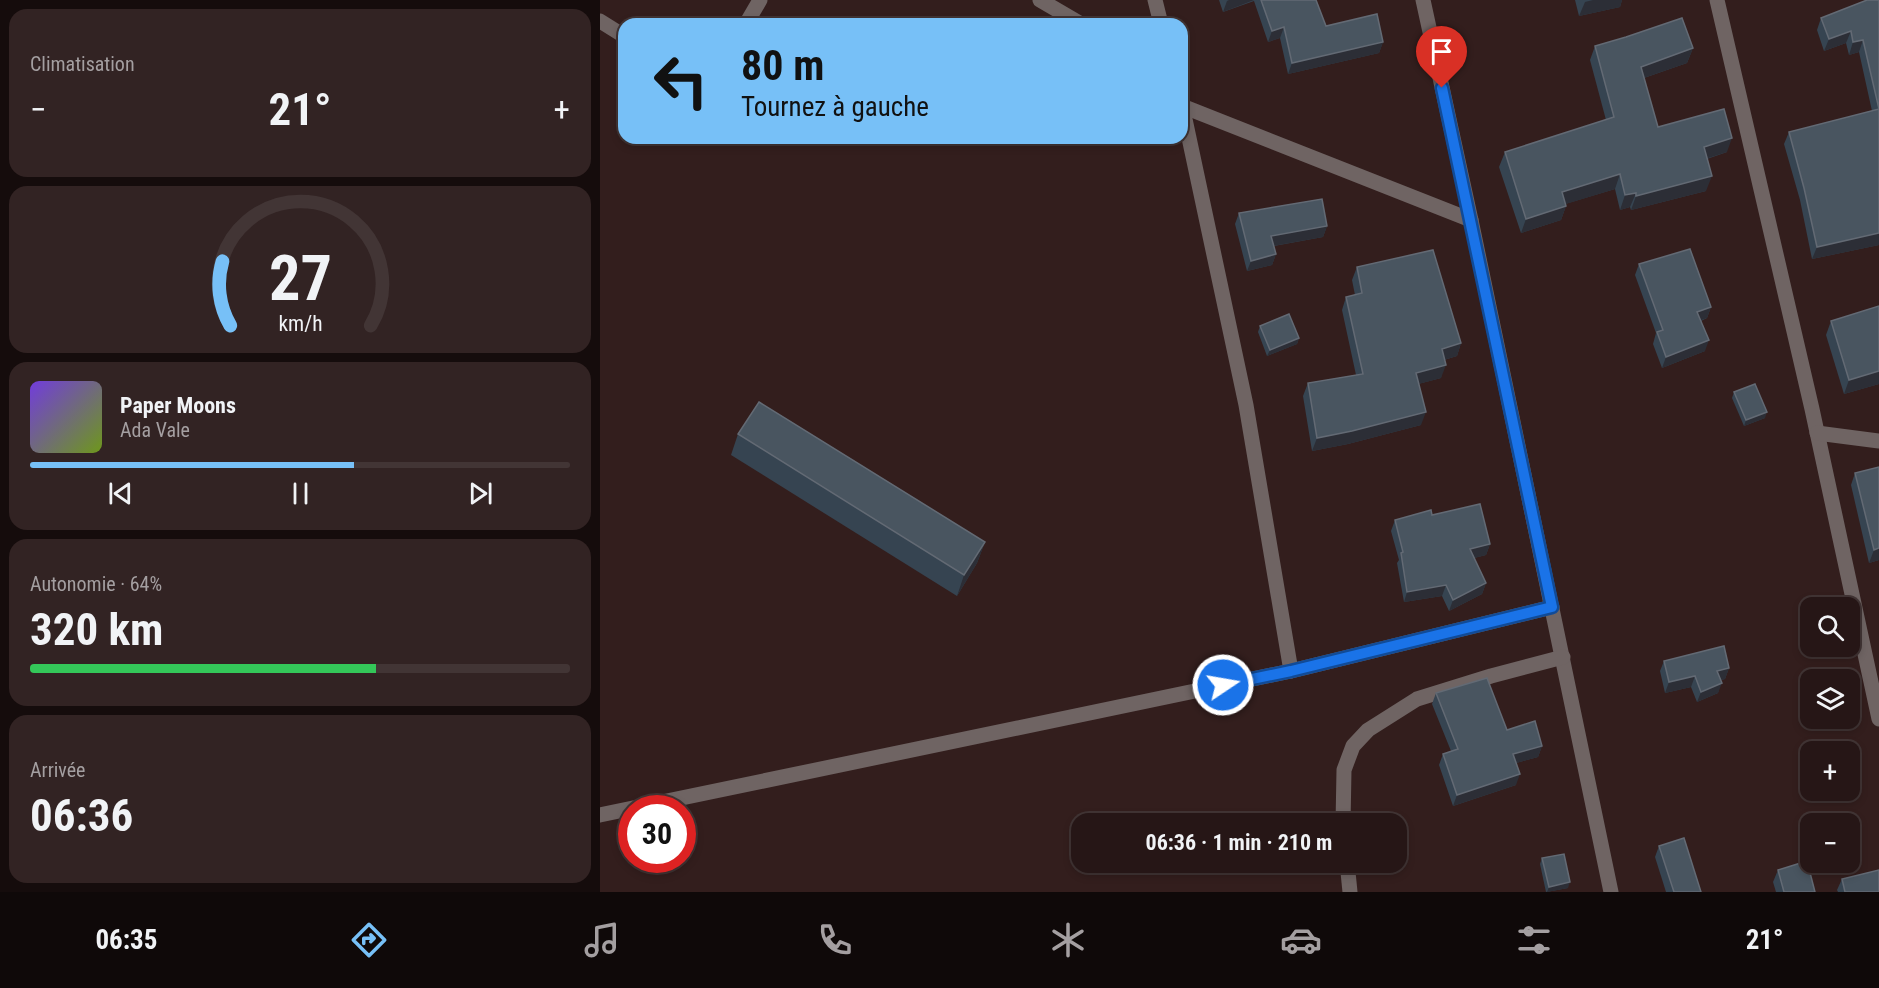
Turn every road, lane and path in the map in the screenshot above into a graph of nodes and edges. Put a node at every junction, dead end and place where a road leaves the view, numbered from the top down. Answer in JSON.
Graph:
{"nodes":[{"id":1,"x":760,"y":0,"type":"edge"},
{"id":2,"x":1040,"y":0,"type":"edge"},
{"id":3,"x":1155,"y":0,"type":"edge"},
{"id":4,"x":1423,"y":0,"type":"edge"},
{"id":5,"x":1717,"y":0,"type":"edge"},
{"id":6,"x":750,"y":18,"type":"edge"},
{"id":7,"x":1071,"y":18,"type":"edge"},
{"id":8,"x":1160,"y":18,"type":"edge"},
{"id":9,"x":600,"y":21,"type":"edge"},
{"id":10,"x":618,"y":32,"type":"edge"},
{"id":11,"x":1188,"y":108,"type":"edge"},
{"id":12,"x":1188,"y":134,"type":"edge"},
{"id":13,"x":1471,"y":220,"type":"junction"},
{"id":14,"x":1817,"y":434,"type":"junction"},
{"id":15,"x":1879,"y":441,"type":"edge"},
{"id":16,"x":1552,"y":607,"type":"junction"},
{"id":17,"x":1563,"y":657,"type":"junction"},
{"id":18,"x":1291,"y":671,"type":"junction"},
{"id":19,"x":1879,"y":719,"type":"edge"},
{"id":20,"x":1343,"y":813,"type":"edge"},
{"id":21,"x":600,"y":815,"type":"edge"},
{"id":22,"x":1348,"y":873,"type":"edge"},
{"id":23,"x":1350,"y":892,"type":"edge"},
{"id":24,"x":1611,"y":892,"type":"edge"}],
"edges":[{"from":1,"to":6,"type":"street"},
{"from":2,"to":7,"type":"street"},
{"from":3,"to":8,"type":"street"},
{"from":4,"to":13,"type":"street"},
{"from":5,"to":14,"type":"street"},
{"from":9,"to":10,"type":"street"},
{"from":11,"to":13,"type":"street"},
{"from":12,"to":18,"type":"street"},
{"from":13,"to":16,"type":"street"},
{"from":14,"to":15,"type":"street"},
{"from":14,"to":19,"type":"street"},
{"from":16,"to":17,"type":"street"},
{"from":16,"to":18,"type":"street"},
{"from":17,"to":20,"type":"street"},
{"from":17,"to":24,"type":"street"},
{"from":18,"to":21,"type":"street"},
{"from":22,"to":23,"type":"street"}]}
